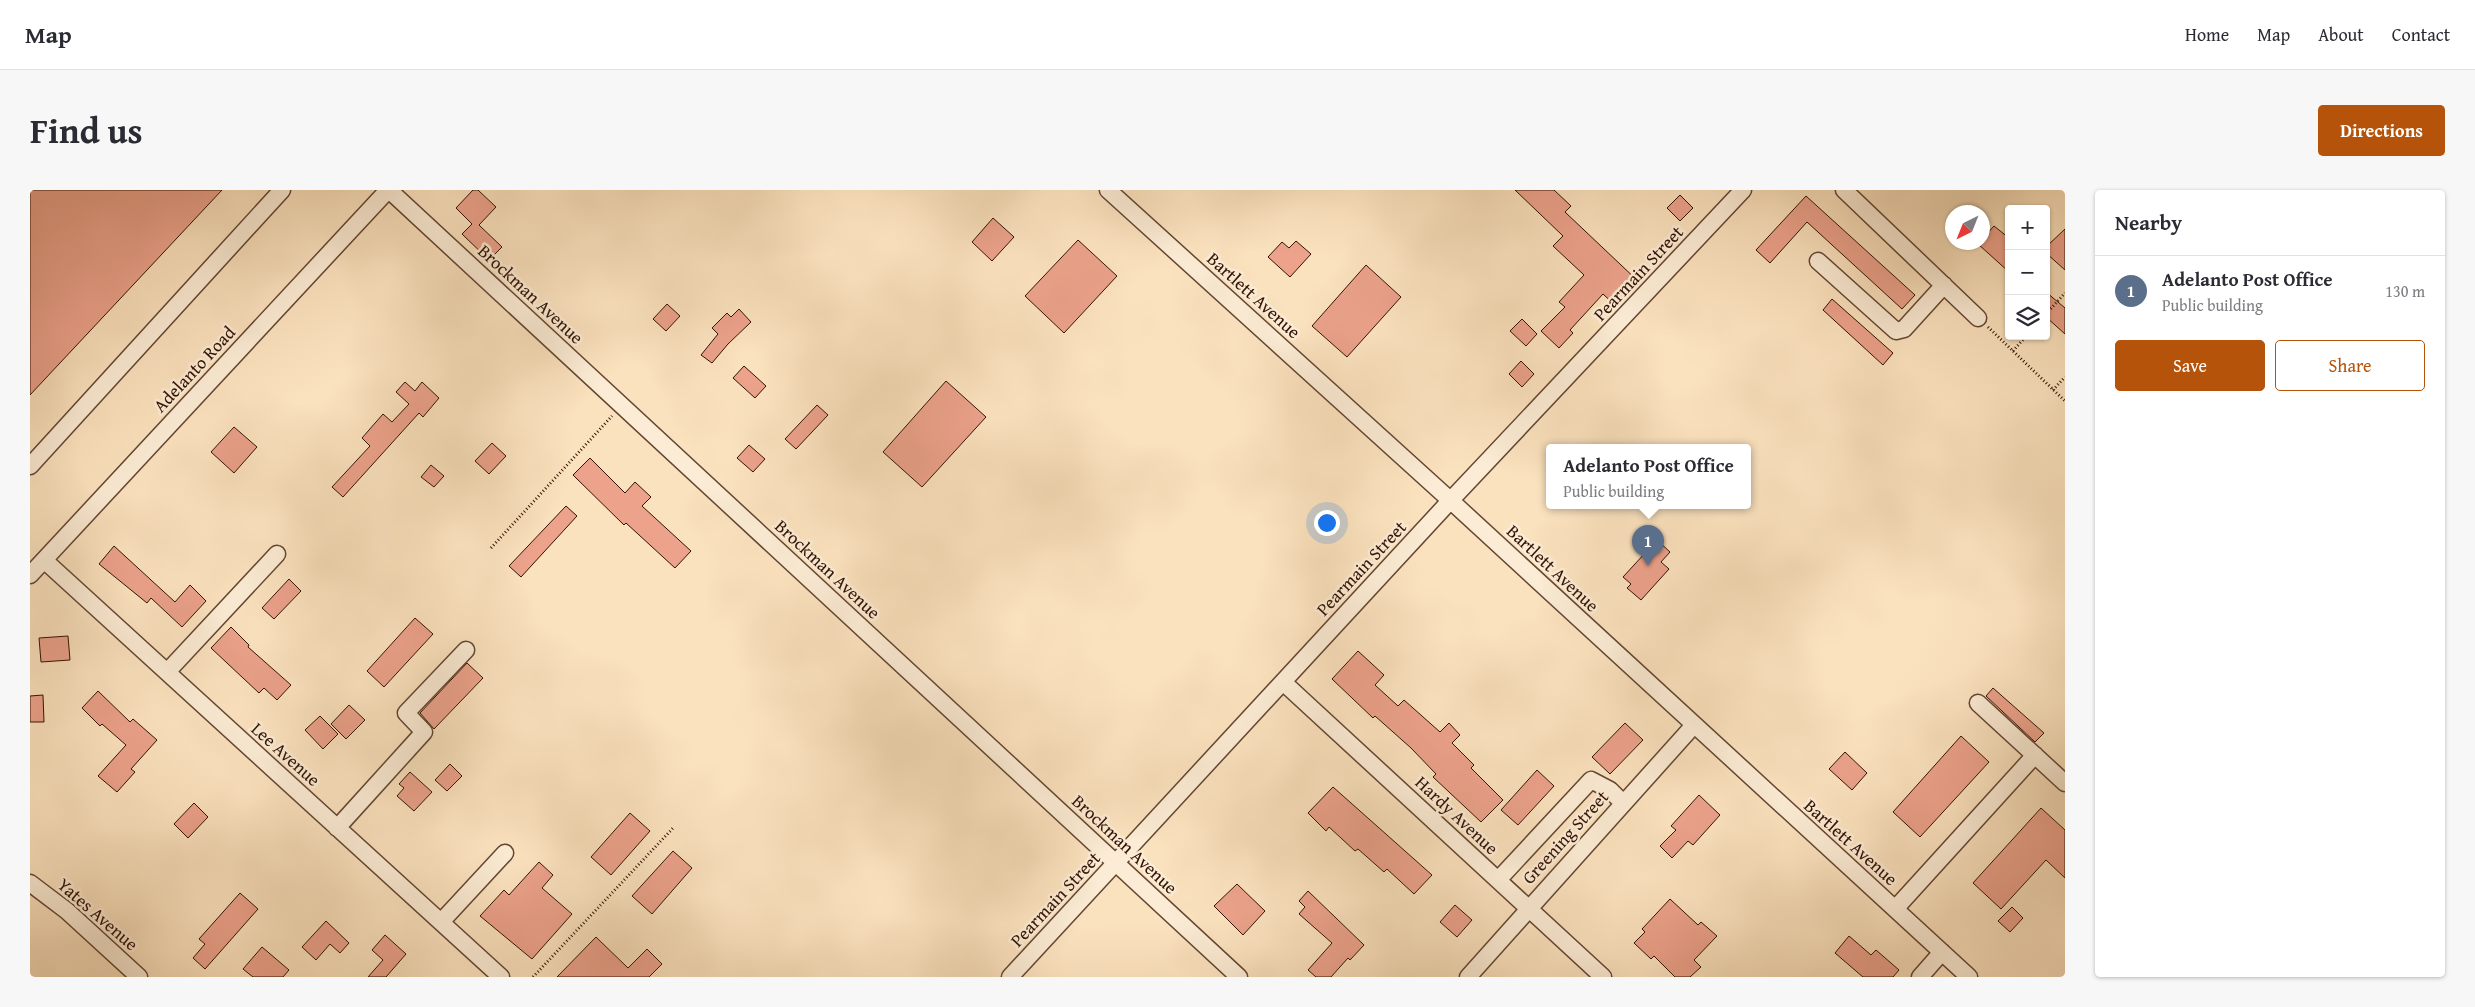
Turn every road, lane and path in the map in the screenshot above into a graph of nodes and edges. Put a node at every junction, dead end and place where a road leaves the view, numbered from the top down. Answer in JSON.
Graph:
{"nodes":[{"id":1,"x":282,"y":190,"type":"edge"},
{"id":2,"x":388,"y":190,"type":"edge"},
{"id":3,"x":1108,"y":190,"type":"edge"},
{"id":4,"x":1743,"y":190,"type":"edge"},
{"id":5,"x":1844,"y":190,"type":"edge"},
{"id":6,"x":1818,"y":261,"type":"dead end"},
{"id":7,"x":1944,"y":285,"type":"junction"},
{"id":8,"x":2065,"y":293,"type":"edge"},
{"id":9,"x":2050,"y":310,"type":"edge"},
{"id":10,"x":1978,"y":318,"type":"joint"},
{"id":11,"x":2022,"y":340,"type":"edge"},
{"id":12,"x":2012,"y":351,"type":"junction"},
{"id":13,"x":2065,"y":377,"type":"edge"},
{"id":14,"x":2053,"y":390,"type":"junction"},
{"id":15,"x":2065,"y":401,"type":"edge"},
{"id":16,"x":622,"y":405,"type":"junction"},
{"id":17,"x":30,"y":466,"type":"edge"},
{"id":18,"x":1450,"y":500,"type":"junction"},
{"id":19,"x":491,"y":548,"type":"dead end"},
{"id":20,"x":277,"y":554,"type":"dead end"},
{"id":21,"x":44,"y":560,"type":"junction"},
{"id":22,"x":30,"y":575,"type":"edge"},
{"id":23,"x":466,"y":650,"type":"dead end"},
{"id":24,"x":167,"y":672,"type":"junction"},
{"id":25,"x":1283,"y":682,"type":"junction"},
{"id":26,"x":1978,"y":703,"type":"dead end"},
{"id":27,"x":1694,"y":725,"type":"junction"},
{"id":28,"x":2035,"y":755,"type":"junction"},
{"id":29,"x":2065,"y":783,"type":"edge"},
{"id":30,"x":1623,"y":803,"type":"junction"},
{"id":31,"x":674,"y":827,"type":"dead end"},
{"id":32,"x":337,"y":828,"type":"junction"},
{"id":33,"x":505,"y":853,"type":"dead end"},
{"id":34,"x":1116,"y":863,"type":"junction"},
{"id":35,"x":1498,"y":880,"type":"junction"},
{"id":36,"x":30,"y":883,"type":"edge"},
{"id":37,"x":1528,"y":908,"type":"junction"},
{"id":38,"x":1895,"y":909,"type":"junction"},
{"id":39,"x":441,"y":922,"type":"junction"},
{"id":40,"x":1942,"y":952,"type":"junction"},
{"id":41,"x":139,"y":977,"type":"edge"},
{"id":42,"x":501,"y":977,"type":"edge"},
{"id":43,"x":533,"y":977,"type":"edge"},
{"id":44,"x":1010,"y":977,"type":"edge"},
{"id":45,"x":1240,"y":977,"type":"edge"},
{"id":46,"x":1468,"y":977,"type":"edge"},
{"id":47,"x":1604,"y":977,"type":"edge"},
{"id":48,"x":1920,"y":977,"type":"edge"},
{"id":49,"x":1969,"y":977,"type":"edge"}],
"edges":[{"from":1,"to":17,"type":"street"},
{"from":2,"to":16,"type":"street","name":"Brockman Avenue"},
{"from":2,"to":21,"type":"street","name":"Adelanto Road"},
{"from":3,"to":18,"type":"street","name":"Bartlett Avenue"},
{"from":4,"to":18,"type":"street","name":"Pearmain Street"},
{"from":5,"to":7,"type":"street"},
{"from":6,"to":7,"type":"street"},
{"from":7,"to":10,"type":"street"},
{"from":8,"to":9,"type":"path"},
{"from":10,"to":12,"type":"path"},
{"from":11,"to":12,"type":"path"},
{"from":12,"to":14,"type":"path"},
{"from":13,"to":14,"type":"path"},
{"from":14,"to":15,"type":"path"},
{"from":16,"to":19,"type":"path"},
{"from":16,"to":34,"type":"street","name":"Brockman Avenue"},
{"from":18,"to":25,"type":"street","name":"Pearmain Street"},
{"from":18,"to":27,"type":"street","name":"Bartlett Avenue"},
{"from":20,"to":24,"type":"street"},
{"from":21,"to":22,"type":"street","name":"Adelanto Road"},
{"from":21,"to":24,"type":"street","name":"Lee Avenue"},
{"from":23,"to":32,"type":"street"},
{"from":24,"to":32,"type":"street","name":"Lee Avenue"},
{"from":25,"to":34,"type":"street","name":"Pearmain Street"},
{"from":25,"to":35,"type":"street","name":"Hardy Avenue"},
{"from":26,"to":28,"type":"street"},
{"from":27,"to":30,"type":"street","name":"Greening Street"},
{"from":27,"to":38,"type":"street","name":"Bartlett Avenue"},
{"from":28,"to":29,"type":"street"},
{"from":28,"to":38,"type":"street"},
{"from":30,"to":35,"type":"street"},
{"from":30,"to":37,"type":"street","name":"Greening Street"},
{"from":31,"to":43,"type":"path"},
{"from":32,"to":39,"type":"street","name":"Lee Avenue"},
{"from":33,"to":39,"type":"street"},
{"from":34,"to":44,"type":"street","name":"Pearmain Street"},
{"from":34,"to":45,"type":"street","name":"Brockman Avenue"},
{"from":35,"to":37,"type":"street","name":"Hardy Avenue"},
{"from":36,"to":41,"type":"street","name":"Yates Avenue"},
{"from":37,"to":46,"type":"street","name":"Greening Street"},
{"from":37,"to":47,"type":"street","name":"Hardy Avenue"},
{"from":38,"to":40,"type":"street","name":"Bartlett Avenue"},
{"from":39,"to":42,"type":"street","name":"Lee Avenue"},
{"from":40,"to":48,"type":"street"},
{"from":40,"to":49,"type":"street","name":"Bartlett Avenue"}]}
